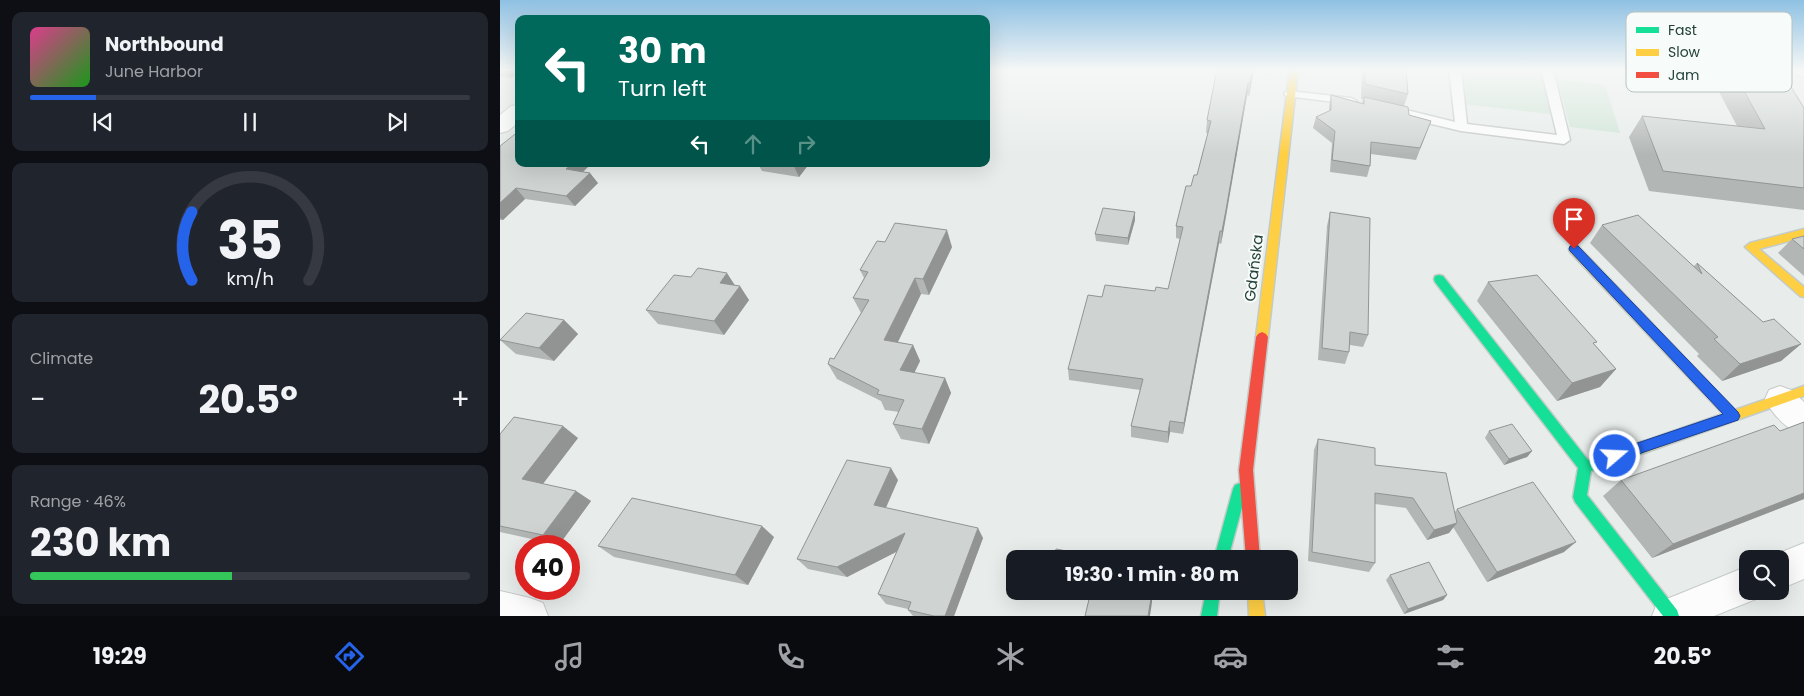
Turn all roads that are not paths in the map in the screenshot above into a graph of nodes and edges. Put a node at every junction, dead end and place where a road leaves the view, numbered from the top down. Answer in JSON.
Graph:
{"nodes":[{"id":1,"x":1290,"y":98,"type":"edge"},
{"id":2,"x":1324,"y":98,"type":"edge"},
{"id":3,"x":1458,"y":98,"type":"edge"},
{"id":4,"x":1554,"y":98,"type":"edge"},
{"id":5,"x":515,"y":114,"type":"edge"},
{"id":6,"x":500,"y":126,"type":"edge"},
{"id":7,"x":1461,"y":127,"type":"junction"},
{"id":8,"x":1804,"y":233,"type":"edge"},
{"id":9,"x":1574,"y":249,"type":"dead end"},
{"id":10,"x":1439,"y":279,"type":"dead end"},
{"id":11,"x":1804,"y":293,"type":"edge"},
{"id":12,"x":1792,"y":395,"type":"edge"},
{"id":13,"x":1733,"y":416,"type":"junction"},
{"id":14,"x":1804,"y":422,"type":"edge"},
{"id":15,"x":1585,"y":467,"type":"junction"},
{"id":16,"x":1246,"y":470,"type":"junction"},
{"id":17,"x":1223,"y":550,"type":"edge"},
{"id":18,"x":1252,"y":550,"type":"edge"},
{"id":19,"x":1804,"y":561,"type":"edge"},
{"id":20,"x":1789,"y":567,"type":"edge"},
{"id":21,"x":1739,"y":588,"type":"edge"},
{"id":22,"x":1212,"y":600,"type":"edge"},
{"id":23,"x":1255,"y":600,"type":"edge"},
{"id":24,"x":500,"y":609,"type":"edge"},
{"id":25,"x":530,"y":616,"type":"edge"},
{"id":26,"x":1209,"y":616,"type":"edge"},
{"id":27,"x":1256,"y":616,"type":"edge"},
{"id":28,"x":1671,"y":616,"type":"edge"}],
"edges":[{"from":1,"to":16,"type":"street","name":"Gdańska"},
{"from":2,"to":7,"type":"lane"},
{"from":3,"to":7,"type":"lane"},
{"from":4,"to":7,"type":"lane"},
{"from":5,"to":6,"type":"street"},
{"from":8,"to":11,"type":"street"},
{"from":9,"to":13,"type":"street"},
{"from":10,"to":15,"type":"street"},
{"from":12,"to":13,"type":"street"},
{"from":12,"to":14,"type":"street"},
{"from":13,"to":15,"type":"street"},
{"from":15,"to":28,"type":"street"},
{"from":16,"to":17,"type":"street","name":"Gdańska"},
{"from":16,"to":18,"type":"street","name":"Gdańska"},
{"from":19,"to":20,"type":"street"},
{"from":21,"to":28,"type":"street"},
{"from":22,"to":26,"type":"street"},
{"from":23,"to":27,"type":"street"},
{"from":24,"to":25,"type":"street"}]}
